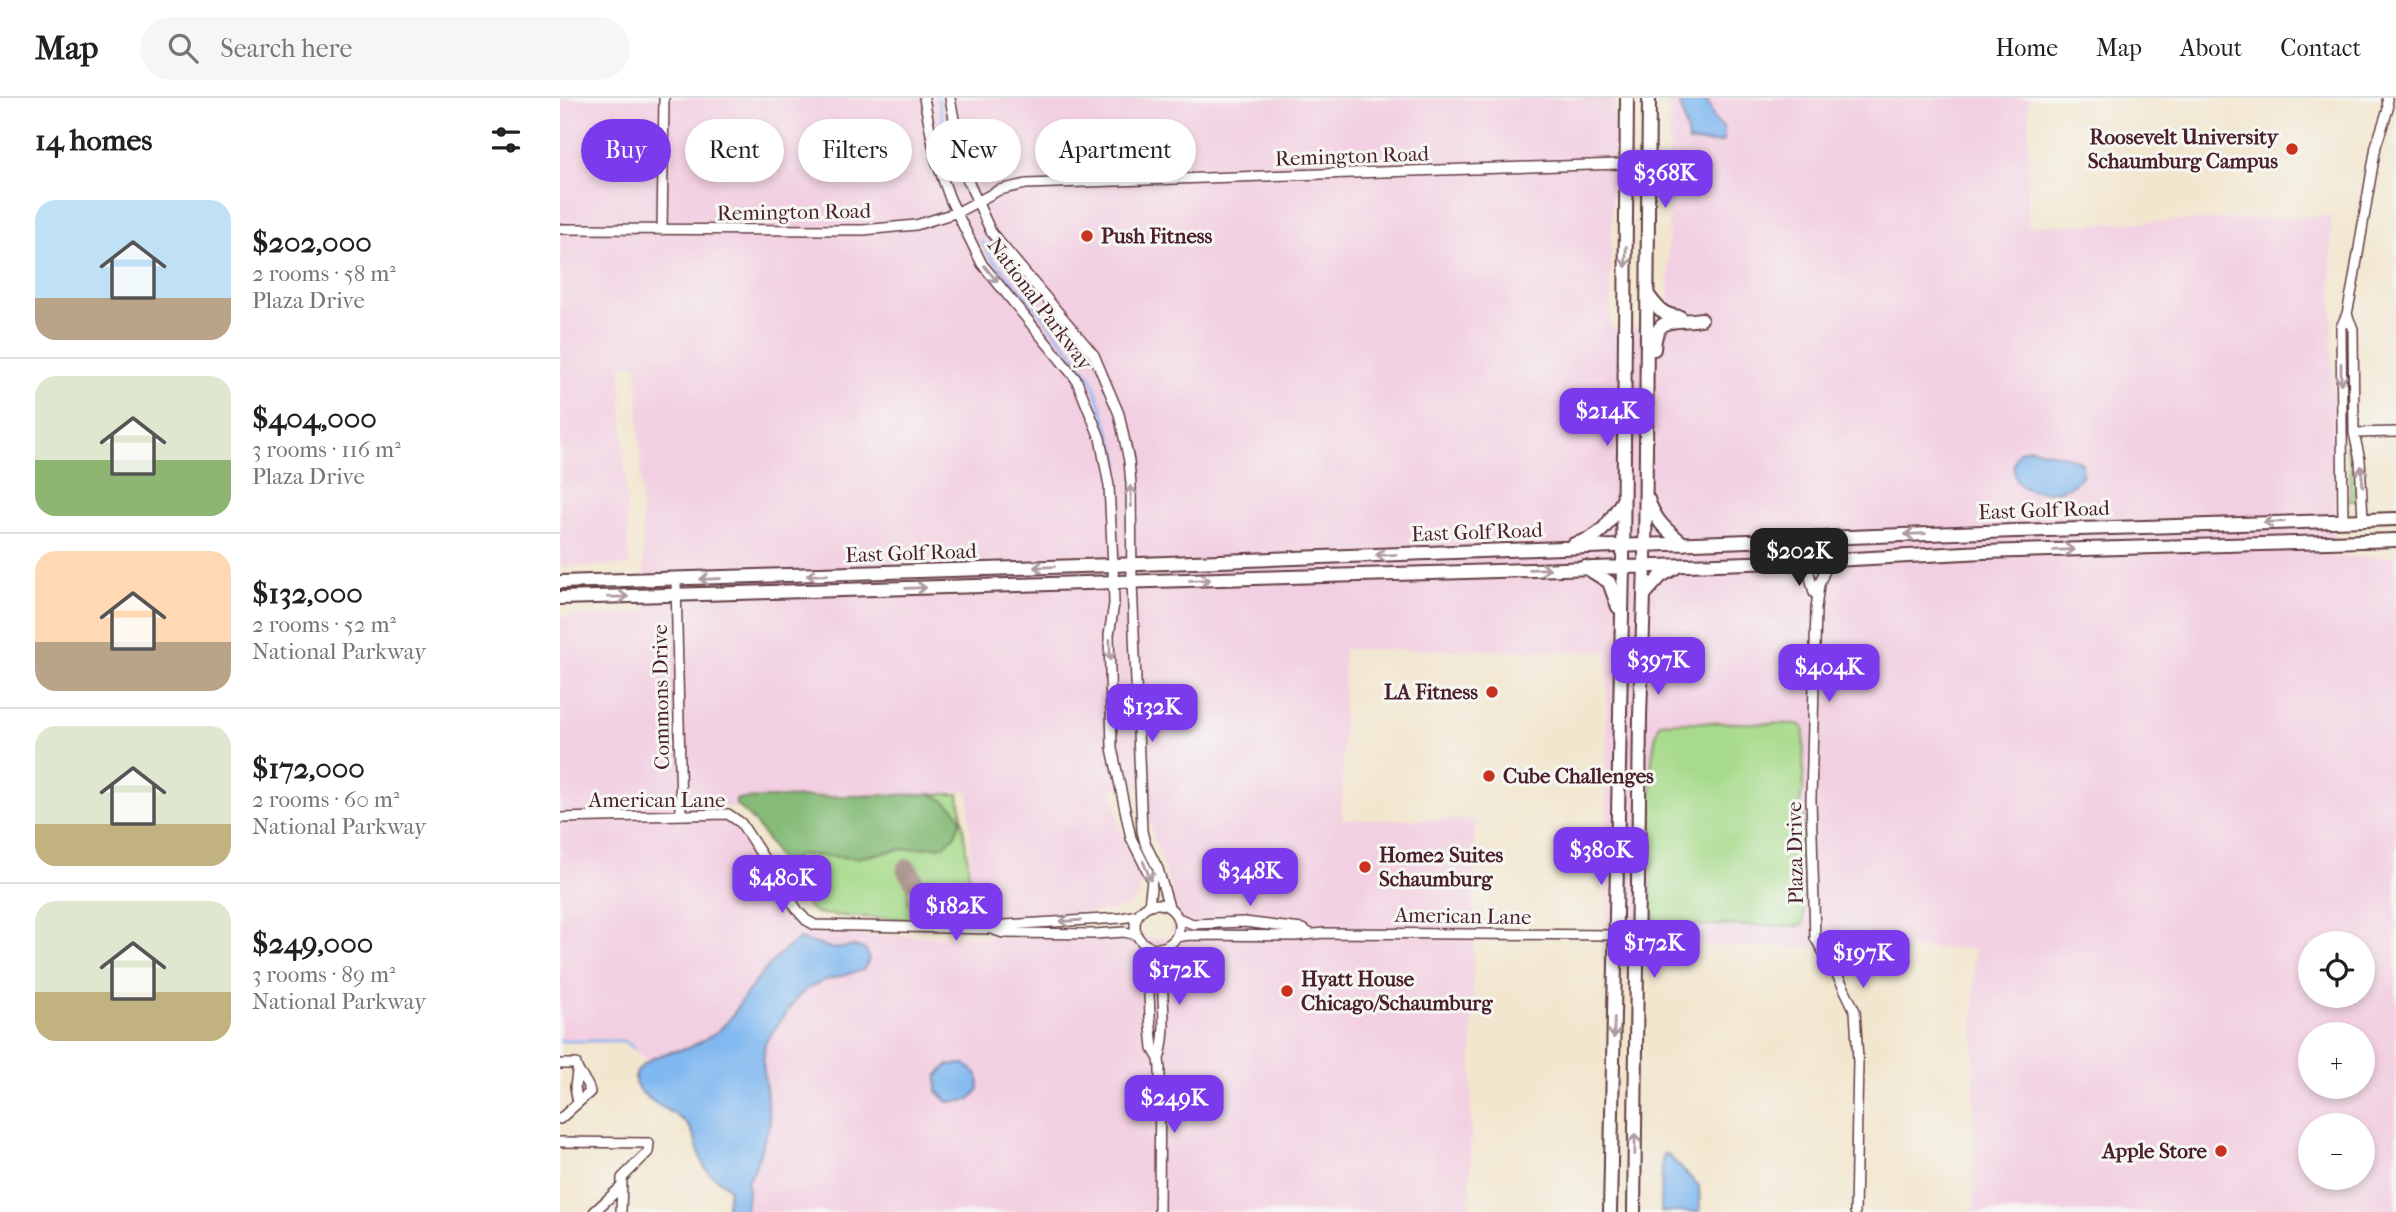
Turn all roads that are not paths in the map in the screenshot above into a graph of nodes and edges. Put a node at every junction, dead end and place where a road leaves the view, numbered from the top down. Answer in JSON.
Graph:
{"nodes":[{"id":1,"x":664,"y":98,"type":"edge"},
{"id":2,"x":924,"y":98,"type":"edge"},
{"id":3,"x":950,"y":98,"type":"edge"},
{"id":4,"x":1627,"y":98,"type":"edge"},
{"id":5,"x":1649,"y":98,"type":"edge"},
{"id":6,"x":2387,"y":98,"type":"edge"},
{"id":7,"x":2392,"y":106,"type":"edge"},
{"id":8,"x":1649,"y":163,"type":"junction"},
{"id":9,"x":1628,"y":164,"type":"junction"},
{"id":10,"x":975,"y":201,"type":"junction"},
{"id":11,"x":958,"y":212,"type":"junction"},
{"id":12,"x":560,"y":229,"type":"edge"},
{"id":13,"x":662,"y":230,"type":"junction"},
{"id":14,"x":1648,"y":295,"type":"junction"},
{"id":15,"x":2347,"y":314,"type":"junction"},
{"id":16,"x":1647,"y":417,"type":"junction"},
{"id":17,"x":2396,"y":432,"type":"edge"},
{"id":18,"x":2354,"y":433,"type":"junction"},
{"id":19,"x":1646,"y":491,"type":"junction"},
{"id":20,"x":1624,"y":499,"type":"junction"},
{"id":21,"x":2363,"y":519,"type":"junction"},
{"id":22,"x":2396,"y":519,"type":"edge"},
{"id":23,"x":2343,"y":520,"type":"junction"},
{"id":24,"x":2396,"y":540,"type":"edge"},
{"id":25,"x":1684,"y":544,"type":"junction"},
{"id":26,"x":1645,"y":545,"type":"junction"},
{"id":27,"x":1623,"y":546,"type":"junction"},
{"id":28,"x":1552,"y":548,"type":"junction"},
{"id":29,"x":1829,"y":560,"type":"junction"},
{"id":30,"x":1806,"y":561,"type":"junction"},
{"id":31,"x":1133,"y":564,"type":"junction"},
{"id":32,"x":1681,"y":564,"type":"junction"},
{"id":33,"x":1113,"y":565,"type":"junction"},
{"id":34,"x":1623,"y":565,"type":"junction"},
{"id":35,"x":1645,"y":565,"type":"junction"},
{"id":36,"x":1584,"y":567,"type":"junction"},
{"id":37,"x":676,"y":580,"type":"junction"},
{"id":38,"x":560,"y":582,"type":"edge"},
{"id":39,"x":1113,"y":582,"type":"junction"},
{"id":40,"x":1132,"y":582,"type":"junction"},
{"id":41,"x":1644,"y":595,"type":"junction"},
{"id":42,"x":677,"y":596,"type":"junction"},
{"id":43,"x":560,"y":598,"type":"edge"},
{"id":44,"x":1816,"y":609,"type":"junction"},
{"id":45,"x":1622,"y":620,"type":"junction"},
{"id":46,"x":681,"y":814,"type":"junction"},
{"id":47,"x":560,"y":818,"type":"edge"},
{"id":48,"x":1149,"y":905,"type":"junction"},
{"id":49,"x":1169,"y":907,"type":"junction"},
{"id":50,"x":1138,"y":915,"type":"junction"},
{"id":51,"x":1178,"y":918,"type":"junction"},
{"id":52,"x":992,"y":929,"type":"junction"},
{"id":53,"x":1309,"y":933,"type":"junction"},
{"id":54,"x":1137,"y":935,"type":"junction"},
{"id":55,"x":1616,"y":935,"type":"junction"},
{"id":56,"x":1176,"y":937,"type":"junction"},
{"id":57,"x":1147,"y":946,"type":"junction"},
{"id":58,"x":1166,"y":946,"type":"junction"},
{"id":59,"x":1159,"y":1059,"type":"junction"},
{"id":60,"x":560,"y":1064,"type":"edge"},
{"id":61,"x":577,"y":1072,"type":"junction"},
{"id":62,"x":578,"y":1103,"type":"junction"},
{"id":63,"x":560,"y":1119,"type":"edge"},
{"id":64,"x":560,"y":1142,"type":"edge"},
{"id":65,"x":622,"y":1186,"type":"junction"},
{"id":66,"x":594,"y":1212,"type":"edge"},
{"id":67,"x":621,"y":1212,"type":"edge"},
{"id":68,"x":1159,"y":1212,"type":"edge"},
{"id":69,"x":1610,"y":1212,"type":"edge"},
{"id":70,"x":1634,"y":1212,"type":"edge"},
{"id":71,"x":1855,"y":1212,"type":"edge"}],
"edges":[{"from":1,"to":13,"type":"street"},
{"from":2,"to":11,"type":"street","name":"National Parkway"},
{"from":3,"to":10,"type":"street","name":"National Parkway"},
{"from":4,"to":9,"type":"main road"},
{"from":5,"to":8,"type":"main road"},
{"from":6,"to":7,"type":"street"},
{"from":7,"to":15,"type":"street"},
{"from":8,"to":9,"type":"street","name":"Remington Road"},
{"from":8,"to":14,"type":"main road"},
{"from":9,"to":10,"type":"street","name":"Remington Road"},
{"from":9,"to":20,"type":"main road","one_way":true},
{"from":10,"to":11,"type":"street","name":"Remington Road"},
{"from":31,"to":10,"type":"street","name":"National Parkway","one_way":true},
{"from":11,"to":13,"type":"street","name":"Remington Road"},
{"from":11,"to":33,"type":"street","name":"National Parkway","one_way":true},
{"from":12,"to":13,"type":"street","name":"Remington Road"},
{"from":14,"to":16,"type":"main road"},
{"from":14,"to":16,"type":"main road"},
{"from":15,"to":18,"type":"street"},
{"from":15,"to":23,"type":"street","one_way":true},
{"from":16,"to":19,"type":"main road"},
{"from":17,"to":18,"type":"street"},
{"from":21,"to":18,"type":"street","one_way":true},
{"from":19,"to":25,"type":"main road"},
{"from":19,"to":26,"type":"main road"},
{"from":20,"to":27,"type":"main road"},
{"from":20,"to":28,"type":"main road"},
{"from":21,"to":22,"type":"main road","name":"East Golf Road"},
{"from":21,"to":23,"type":"main road","name":"East Golf Road"},
{"from":23,"to":25,"type":"main road","name":"East Golf Road","one_way":true},
{"from":29,"to":24,"type":"main road","name":"East Golf Road","one_way":true},
{"from":25,"to":26,"type":"main road","name":"East Golf Road"},
{"from":26,"to":27,"type":"main road","name":"East Golf Road"},
{"from":26,"to":35,"type":"main road"},
{"from":27,"to":28,"type":"main road","name":"East Golf Road"},
{"from":27,"to":34,"type":"main road"},
{"from":28,"to":31,"type":"main road","name":"East Golf Road","one_way":true},
{"from":29,"to":30,"type":"main road","name":"East Golf Road"},
{"from":29,"to":44,"type":"street","name":"Plaza Drive"},
{"from":30,"to":32,"type":"main road","name":"East Golf Road"},
{"from":30,"to":44,"type":"street","name":"Plaza Drive"},
{"from":31,"to":33,"type":"main road","name":"East Golf Road"},
{"from":31,"to":40,"type":"street","name":"National Parkway"},
{"from":32,"to":35,"type":"main road","name":"East Golf Road"},
{"from":32,"to":41,"type":"main road"},
{"from":33,"to":37,"type":"main road","name":"East Golf Road","one_way":true},
{"from":33,"to":39,"type":"street","name":"National Parkway"},
{"from":34,"to":35,"type":"main road","name":"East Golf Road"},
{"from":34,"to":36,"type":"main road","name":"East Golf Road"},
{"from":34,"to":45,"type":"main road"},
{"from":35,"to":41,"type":"main road"},
{"from":40,"to":36,"type":"main road","name":"East Golf Road","one_way":true},
{"from":36,"to":45,"type":"main road"},
{"from":37,"to":38,"type":"main road","name":"East Golf Road"},
{"from":37,"to":42,"type":"street","name":"Commons Drive"},
{"from":39,"to":40,"type":"main road","name":"East Golf Road"},
{"from":42,"to":39,"type":"main road","name":"East Golf Road","one_way":true},
{"from":39,"to":48,"type":"street","name":"National Parkway","one_way":true},
{"from":40,"to":49,"type":"street","name":"National Parkway"},
{"from":70,"to":41,"type":"main road","one_way":true},
{"from":43,"to":42,"type":"main road","name":"East Golf Road","one_way":true},
{"from":42,"to":46,"type":"street","name":"Commons Drive"},
{"from":44,"to":71,"type":"street","name":"Plaza Drive"},
{"from":45,"to":55,"type":"main road"},
{"from":46,"to":47,"type":"street","name":"American Lane"},
{"from":46,"to":52,"type":"street","name":"American Lane"},
{"from":48,"to":49,"type":"street"},
{"from":48,"to":50,"type":"street"},
{"from":49,"to":51,"type":"street"},
{"from":50,"to":52,"type":"street","name":"American Lane","one_way":true},
{"from":50,"to":54,"type":"street"},
{"from":51,"to":53,"type":"street","name":"American Lane"},
{"from":51,"to":56,"type":"street"},
{"from":52,"to":54,"type":"street","name":"American Lane"},
{"from":53,"to":55,"type":"street","name":"American Lane"},
{"from":53,"to":56,"type":"street","name":"American Lane"},
{"from":54,"to":57,"type":"street"},
{"from":55,"to":69,"type":"main road","one_way":true},
{"from":56,"to":58,"type":"street"},
{"from":57,"to":58,"type":"street"},
{"from":57,"to":59,"type":"street"},
{"from":58,"to":59,"type":"street"},
{"from":59,"to":68,"type":"street"},
{"from":60,"to":61,"type":"street"},
{"from":61,"to":62,"type":"street"},
{"from":61,"to":62,"type":"street"},
{"from":62,"to":63,"type":"street"},
{"from":64,"to":65,"type":"street"},
{"from":65,"to":66,"type":"street"},
{"from":65,"to":67,"type":"street"}]}
